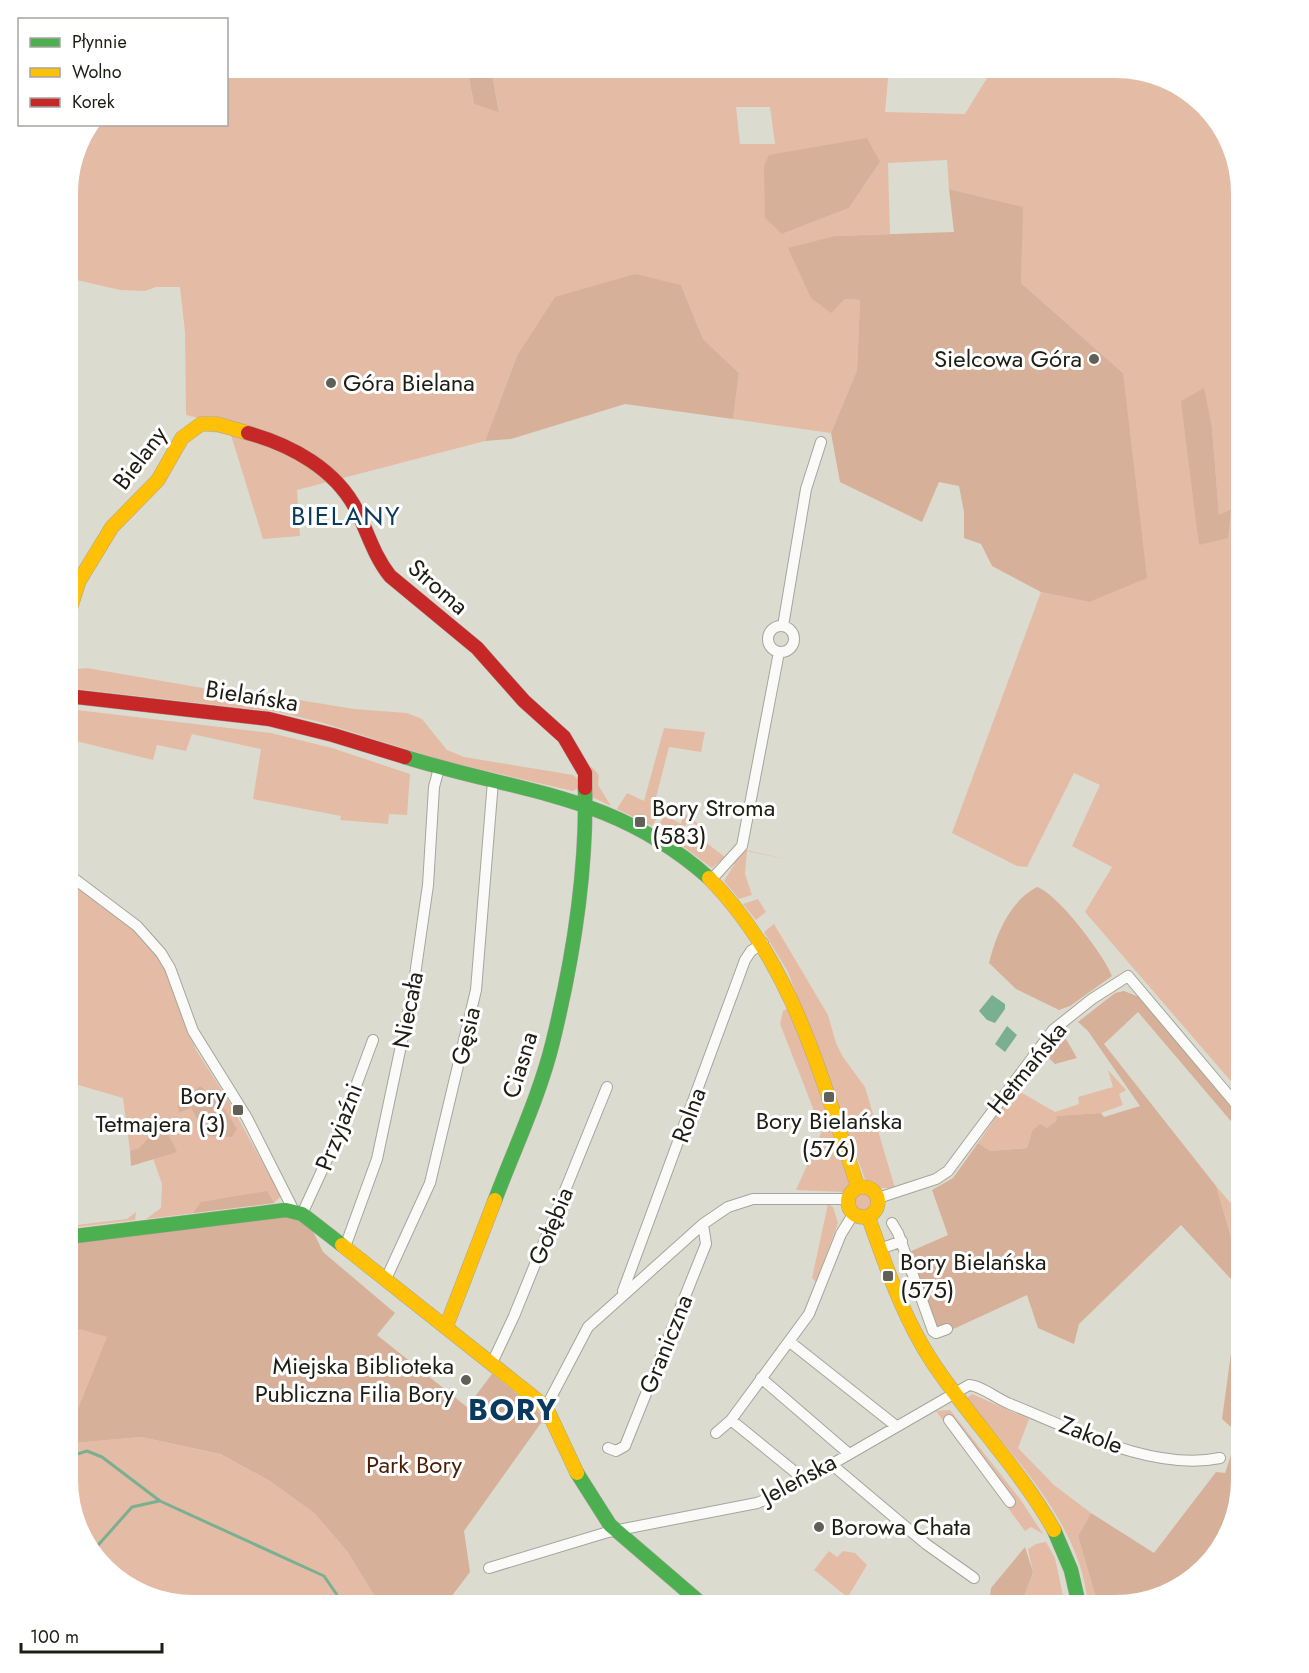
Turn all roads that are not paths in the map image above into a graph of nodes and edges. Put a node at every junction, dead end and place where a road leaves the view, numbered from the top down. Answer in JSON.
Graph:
{"nodes":[{"id":1,"x":201,"y":424,"type":"joint"},
{"id":2,"x":821,"y":442,"type":"dead end"},
{"id":3,"x":78,"y":584,"type":"edge"},
{"id":4,"x":783,"y":626,"type":"junction"},
{"id":5,"x":779,"y":652,"type":"junction"},
{"id":6,"x":78,"y":697,"type":"edge"},
{"id":7,"x":439,"y":768,"type":"junction"},
{"id":8,"x":493,"y":781,"type":"junction"},
{"id":9,"x":586,"y":804,"type":"junction"},
{"id":10,"x":711,"y":880,"type":"junction"},
{"id":11,"x":78,"y":882,"type":"edge"},
{"id":12,"x":763,"y":943,"type":"junction"},
{"id":13,"x":372,"y":1040,"type":"dead end"},
{"id":14,"x":607,"y":1087,"type":"dead end"},
{"id":15,"x":1231,"y":1097,"type":"edge"},
{"id":16,"x":858,"y":1187,"type":"junction"},
{"id":17,"x":878,"y":1198,"type":"junction"},
{"id":18,"x":848,"y":1199,"type":"junction"},
{"id":19,"x":298,"y":1212,"type":"junction"},
{"id":20,"x":854,"y":1213,"type":"junction"},
{"id":21,"x":868,"y":1216,"type":"junction"},
{"id":22,"x":703,"y":1224,"type":"junction"},
{"id":23,"x":892,"y":1224,"type":"dead end"},
{"id":24,"x":78,"y":1236,"type":"edge"},
{"id":25,"x":902,"y":1241,"type":"junction"},
{"id":26,"x":345,"y":1247,"type":"junction"},
{"id":27,"x":880,"y":1249,"type":"junction"},
{"id":28,"x":386,"y":1280,"type":"junction"},
{"id":29,"x":623,"y":1293,"type":"junction"},
{"id":30,"x":446,"y":1327,"type":"junction"},
{"id":31,"x":947,"y":1329,"type":"dead end"},
{"id":32,"x":790,"y":1342,"type":"junction"},
{"id":33,"x":492,"y":1363,"type":"junction"},
{"id":34,"x":761,"y":1378,"type":"junction"},
{"id":35,"x":968,"y":1385,"type":"joint"},
{"id":36,"x":953,"y":1393,"type":"junction"},
{"id":37,"x":546,"y":1407,"type":"junction"},
{"id":38,"x":731,"y":1420,"type":"junction"},
{"id":39,"x":948,"y":1420,"type":"dead end"},
{"id":40,"x":896,"y":1426,"type":"junction"},
{"id":41,"x":716,"y":1433,"type":"dead end"},
{"id":42,"x":608,"y":1448,"type":"dead end"},
{"id":43,"x":848,"y":1453,"type":"junction"},
{"id":44,"x":1220,"y":1458,"type":"dead end"},
{"id":45,"x":830,"y":1463,"type":"junction"},
{"id":46,"x":803,"y":1481,"type":"junction"},
{"id":47,"x":1010,"y":1502,"type":"dead end"},
{"id":48,"x":615,"y":1531,"type":"junction"},
{"id":49,"x":489,"y":1568,"type":"dead end"},
{"id":50,"x":974,"y":1578,"type":"dead end"},
{"id":51,"x":691,"y":1595,"type":"edge"},
{"id":52,"x":1077,"y":1595,"type":"edge"}],
"edges":[{"from":1,"to":3,"type":"street","name":"Bielany"},
{"from":1,"to":9,"type":"street","name":"Stroma"},
{"from":2,"to":4,"type":"street"},
{"from":4,"to":5,"type":"street"},
{"from":4,"to":5,"type":"street"},
{"from":5,"to":10,"type":"street"},
{"from":6,"to":7,"type":"street","name":"Bielańska"},
{"from":7,"to":8,"type":"street","name":"Bielańska"},
{"from":7,"to":26,"type":"street","name":"Niecała"},
{"from":8,"to":9,"type":"street","name":"Bielańska"},
{"from":8,"to":28,"type":"street","name":"Gęsia"},
{"from":9,"to":10,"type":"street","name":"Bielańska"},
{"from":9,"to":30,"type":"street","name":"Ciasna"},
{"from":10,"to":12,"type":"street","name":"Bielańska"},
{"from":11,"to":19,"type":"street"},
{"from":12,"to":16,"type":"street","name":"Bielańska"},
{"from":12,"to":29,"type":"street","name":"Rolna"},
{"from":13,"to":19,"type":"street","name":"Przyjaźni"},
{"from":14,"to":33,"type":"street","name":"Gołębia"},
{"from":15,"to":17,"type":"street","name":"Hetmańska"},
{"from":16,"to":17,"type":"street"},
{"from":16,"to":18,"type":"street"},
{"from":17,"to":21,"type":"street"},
{"from":18,"to":20,"type":"street"},
{"from":18,"to":22,"type":"street"},
{"from":19,"to":24,"type":"street"},
{"from":19,"to":26,"type":"street"},
{"from":20,"to":21,"type":"street"},
{"from":20,"to":32,"type":"street"},
{"from":21,"to":27,"type":"street"},
{"from":22,"to":29,"type":"street"},
{"from":22,"to":42,"type":"street","name":"Graniczna"},
{"from":23,"to":25,"type":"street"},
{"from":25,"to":27,"type":"street"},
{"from":25,"to":31,"type":"street"},
{"from":26,"to":28,"type":"street"},
{"from":27,"to":36,"type":"street"},
{"from":28,"to":30,"type":"street"},
{"from":29,"to":37,"type":"street"},
{"from":30,"to":33,"type":"street"},
{"from":32,"to":34,"type":"street"},
{"from":32,"to":40,"type":"street"},
{"from":33,"to":37,"type":"street"},
{"from":34,"to":38,"type":"street"},
{"from":34,"to":43,"type":"street"},
{"from":35,"to":36,"type":"street","name":"Jeleńska"},
{"from":35,"to":44,"type":"street","name":"Zakole"},
{"from":36,"to":40,"type":"street","name":"Jeleńska"},
{"from":36,"to":52,"type":"street"},
{"from":37,"to":48,"type":"street"},
{"from":38,"to":41,"type":"street"},
{"from":38,"to":46,"type":"street"},
{"from":39,"to":47,"type":"street"},
{"from":40,"to":43,"type":"street","name":"Jeleńska"},
{"from":43,"to":45,"type":"street","name":"Jeleńska"},
{"from":45,"to":46,"type":"street","name":"Jeleńska"},
{"from":45,"to":50,"type":"street"},
{"from":46,"to":48,"type":"street","name":"Jeleńska"},
{"from":48,"to":49,"type":"street","name":"Jeleńska"},
{"from":48,"to":51,"type":"street"}]}
